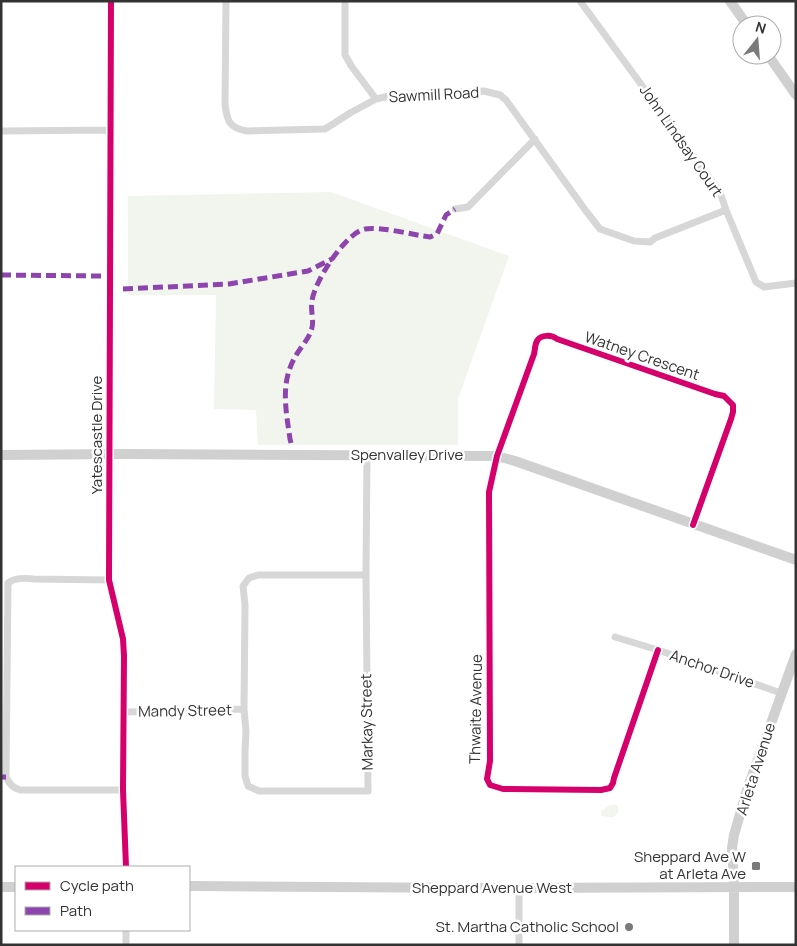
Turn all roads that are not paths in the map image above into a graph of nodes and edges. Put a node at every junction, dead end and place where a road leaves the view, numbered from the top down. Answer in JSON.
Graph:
{"nodes":[{"id":1,"x":111,"y":1,"type":"edge"},
{"id":2,"x":226,"y":1,"type":"edge"},
{"id":3,"x":345,"y":1,"type":"edge"},
{"id":4,"x":580,"y":1,"type":"edge"},
{"id":5,"x":730,"y":1,"type":"edge"},
{"id":6,"x":739,"y":15,"type":"edge"},
{"id":7,"x":775,"y":65,"type":"edge"},
{"id":8,"x":796,"y":95,"type":"edge"},
{"id":9,"x":376,"y":99,"type":"junction"},
{"id":10,"x":111,"y":130,"type":"junction"},
{"id":11,"x":1,"y":131,"type":"edge"},
{"id":12,"x":535,"y":139,"type":"junction"},
{"id":13,"x":455,"y":210,"type":"dead end"},
{"id":14,"x":726,"y":210,"type":"junction"},
{"id":15,"x":796,"y":283,"type":"edge"},
{"id":16,"x":110,"y":454,"type":"junction"},
{"id":17,"x":1,"y":455,"type":"edge"},
{"id":18,"x":367,"y":455,"type":"junction"},
{"id":19,"x":497,"y":456,"type":"junction"},
{"id":20,"x":694,"y":525,"type":"junction"},
{"id":21,"x":796,"y":560,"type":"edge"},
{"id":22,"x":366,"y":575,"type":"junction"},
{"id":23,"x":109,"y":580,"type":"junction"},
{"id":24,"x":615,"y":637,"type":"dead end"},
{"id":25,"x":658,"y":650,"type":"junction"},
{"id":26,"x":796,"y":654,"type":"edge"},
{"id":27,"x":781,"y":693,"type":"junction"},
{"id":28,"x":244,"y":709,"type":"junction"},
{"id":29,"x":125,"y":712,"type":"junction"},
{"id":30,"x":123,"y":790,"type":"junction"},
{"id":31,"x":126,"y":866,"type":"edge"},
{"id":32,"x":190,"y":886,"type":"edge"},
{"id":33,"x":796,"y":886,"type":"edge"},
{"id":34,"x":1,"y":887,"type":"edge"},
{"id":35,"x":15,"y":887,"type":"edge"},
{"id":36,"x":734,"y":887,"type":"junction"},
{"id":37,"x":519,"y":888,"type":"junction"},
{"id":38,"x":126,"y":931,"type":"edge"},
{"id":39,"x":126,"y":945,"type":"edge"},
{"id":40,"x":519,"y":945,"type":"edge"},
{"id":41,"x":734,"y":945,"type":"edge"}],
"edges":[{"from":1,"to":10,"type":"street","name":"Yatescastle Drive"},
{"from":2,"to":9,"type":"street","name":"Sawmill Road"},
{"from":3,"to":9,"type":"street"},
{"from":4,"to":14,"type":"street","name":"John Lindsay Court"},
{"from":5,"to":6,"type":"street"},
{"from":7,"to":8,"type":"street"},
{"from":9,"to":12,"type":"street","name":"Sawmill Road"},
{"from":10,"to":11,"type":"street"},
{"from":10,"to":16,"type":"street","name":"Yatescastle Drive"},
{"from":12,"to":13,"type":"street"},
{"from":12,"to":14,"type":"street","name":"Sawmill Road"},
{"from":14,"to":15,"type":"street","name":"John Lindsay Court"},
{"from":16,"to":17,"type":"street","name":"Spenvalley Drive"},
{"from":16,"to":18,"type":"street","name":"Spenvalley Drive"},
{"from":16,"to":23,"type":"street","name":"Yatescastle Drive"},
{"from":18,"to":19,"type":"street","name":"Spenvalley Drive"},
{"from":18,"to":22,"type":"street","name":"Markay Street"},
{"from":19,"to":20,"type":"street","name":"Spenvalley Drive"},
{"from":19,"to":20,"type":"street","name":"Watney Crescent"},
{"from":19,"to":25,"type":"street","name":"Thwaite Avenue"},
{"from":20,"to":21,"type":"street","name":"Spenvalley Drive"},
{"from":22,"to":28,"type":"street"},
{"from":22,"to":28,"type":"street","name":"Markay Street"},
{"from":23,"to":29,"type":"street","name":"Yatescastle Drive"},
{"from":23,"to":30,"type":"street"},
{"from":24,"to":25,"type":"street","name":"Anchor Drive"},
{"from":25,"to":27,"type":"street","name":"Anchor Drive"},
{"from":26,"to":27,"type":"street","name":"Arleta Avenue"},
{"from":27,"to":36,"type":"street","name":"Arleta Avenue"},
{"from":28,"to":29,"type":"street","name":"Mandy Street"},
{"from":29,"to":30,"type":"street","name":"Yatescastle Drive"},
{"from":30,"to":31,"type":"street","name":"Yatescastle Drive"},
{"from":32,"to":37,"type":"street","name":"Sheppard Avenue West"},
{"from":33,"to":36,"type":"street","name":"Sheppard Avenue West"},
{"from":34,"to":35,"type":"street"},
{"from":36,"to":37,"type":"street","name":"Sheppard Avenue West"},
{"from":36,"to":41,"type":"street","name":"Arleta Avenue"},
{"from":37,"to":40,"type":"street"},
{"from":38,"to":39,"type":"street"}]}
